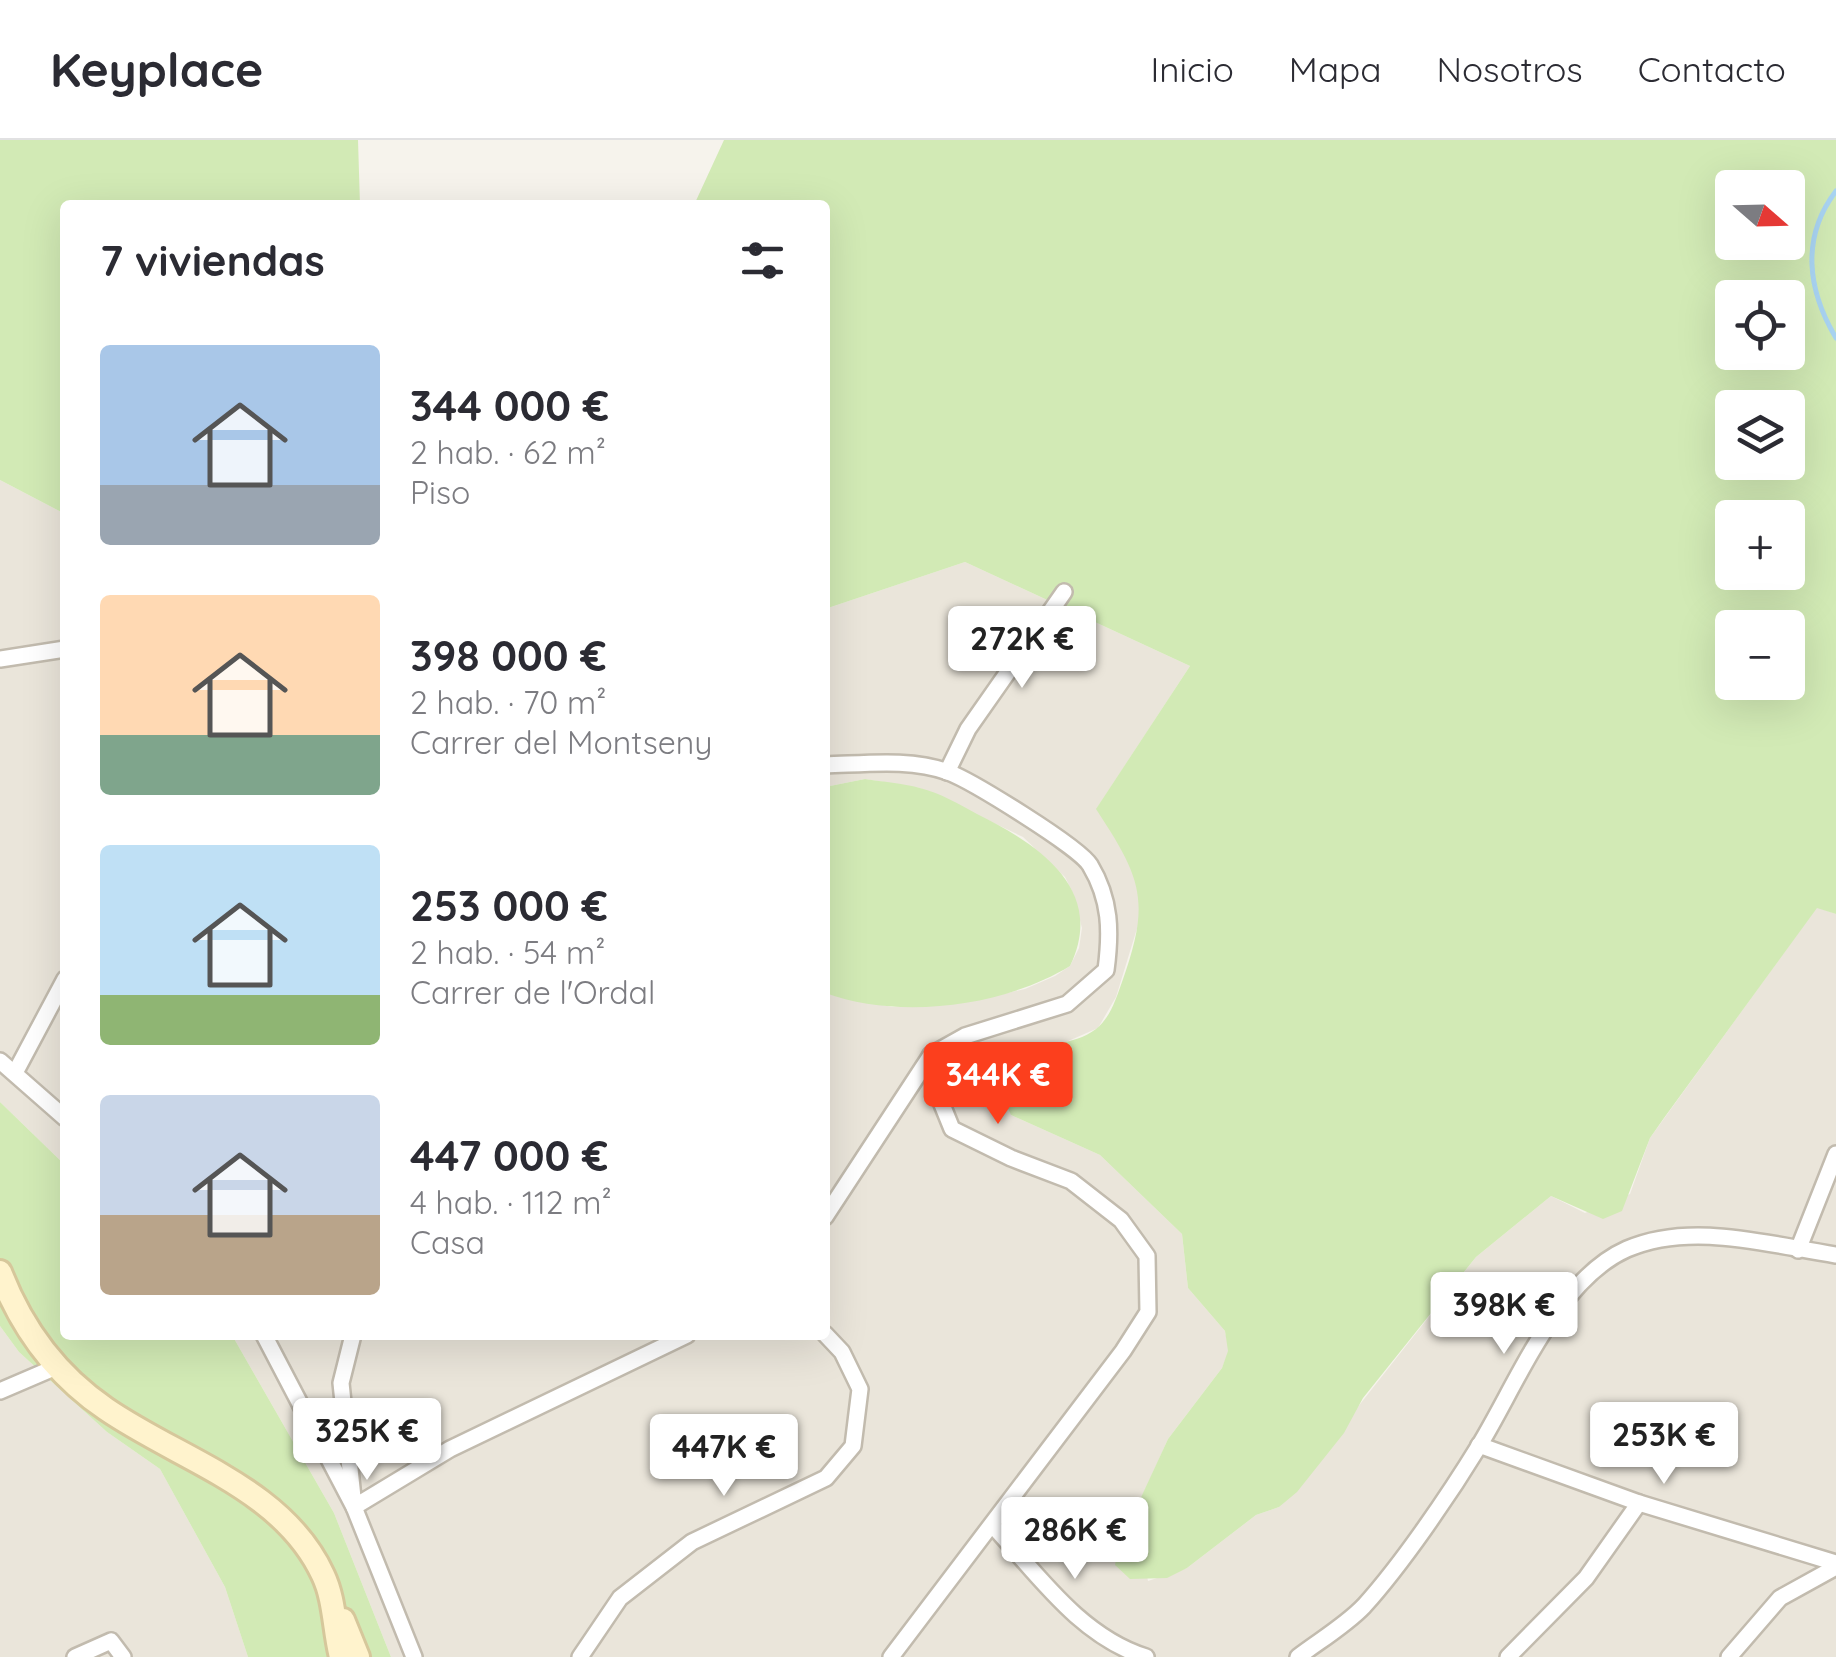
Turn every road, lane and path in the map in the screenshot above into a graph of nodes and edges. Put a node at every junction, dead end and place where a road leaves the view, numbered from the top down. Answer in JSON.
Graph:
{"nodes":[{"id":1,"x":1064,"y":592,"type":"dead end"},
{"id":2,"x":60,"y":650,"type":"edge"},
{"id":3,"x":0,"y":659,"type":"edge"},
{"id":4,"x":830,"y":765,"type":"edge"},
{"id":5,"x":948,"y":772,"type":"junction"},
{"id":6,"x":60,"y":988,"type":"edge"},
{"id":7,"x":932,"y":1055,"type":"junction"},
{"id":8,"x":0,"y":1061,"type":"edge"},
{"id":9,"x":16,"y":1070,"type":"junction"},
{"id":10,"x":60,"y":1113,"type":"edge"},
{"id":11,"x":1836,"y":1154,"type":"edge"},
{"id":12,"x":830,"y":1209,"type":"edge"},
{"id":13,"x":1798,"y":1250,"type":"junction"},
{"id":14,"x":1836,"y":1255,"type":"edge"},
{"id":15,"x":0,"y":1272,"type":"edge"},
{"id":16,"x":830,"y":1339,"type":"edge"},
{"id":17,"x":267,"y":1340,"type":"edge"},
{"id":18,"x":351,"y":1340,"type":"edge"},
{"id":19,"x":677,"y":1340,"type":"edge"},
{"id":20,"x":56,"y":1367,"type":"junction"},
{"id":21,"x":0,"y":1391,"type":"edge"},
{"id":22,"x":1479,"y":1446,"type":"junction"},
{"id":23,"x":1639,"y":1502,"type":"junction"},
{"id":24,"x":354,"y":1507,"type":"junction"},
{"id":25,"x":994,"y":1527,"type":"junction"},
{"id":26,"x":1836,"y":1565,"type":"edge"},
{"id":27,"x":330,"y":1595,"type":"junction"},
{"id":28,"x":76,"y":1657,"type":"edge"},
{"id":29,"x":122,"y":1657,"type":"edge"},
{"id":30,"x":341,"y":1657,"type":"edge"},
{"id":31,"x":358,"y":1657,"type":"edge"},
{"id":32,"x":414,"y":1657,"type":"edge"},
{"id":33,"x":580,"y":1657,"type":"edge"},
{"id":34,"x":890,"y":1657,"type":"edge"},
{"id":35,"x":1146,"y":1657,"type":"edge"},
{"id":36,"x":1298,"y":1657,"type":"edge"},
{"id":37,"x":1508,"y":1657,"type":"edge"},
{"id":38,"x":1729,"y":1657,"type":"edge"}],
"edges":[{"from":1,"to":5,"type":"street"},
{"from":2,"to":3,"type":"street"},
{"from":4,"to":5,"type":"street"},
{"from":5,"to":7,"type":"street"},
{"from":6,"to":9,"type":"street"},
{"from":7,"to":12,"type":"street"},
{"from":7,"to":25,"type":"street"},
{"from":8,"to":9,"type":"street"},
{"from":9,"to":10,"type":"street"},
{"from":11,"to":13,"type":"street"},
{"from":13,"to":14,"type":"street"},
{"from":13,"to":22,"type":"street"},
{"from":15,"to":20,"type":"main road"},
{"from":16,"to":33,"type":"street"},
{"from":17,"to":24,"type":"street"},
{"from":18,"to":24,"type":"street"},
{"from":19,"to":24,"type":"street"},
{"from":20,"to":21,"type":"street"},
{"from":20,"to":27,"type":"main road"},
{"from":22,"to":23,"type":"street"},
{"from":22,"to":36,"type":"street"},
{"from":23,"to":26,"type":"street"},
{"from":23,"to":37,"type":"street"},
{"from":24,"to":32,"type":"street"},
{"from":25,"to":34,"type":"street"},
{"from":25,"to":35,"type":"street"},
{"from":26,"to":38,"type":"street"},
{"from":27,"to":30,"type":"main road"},
{"from":27,"to":31,"type":"main road"},
{"from":28,"to":29,"type":"street"}]}
